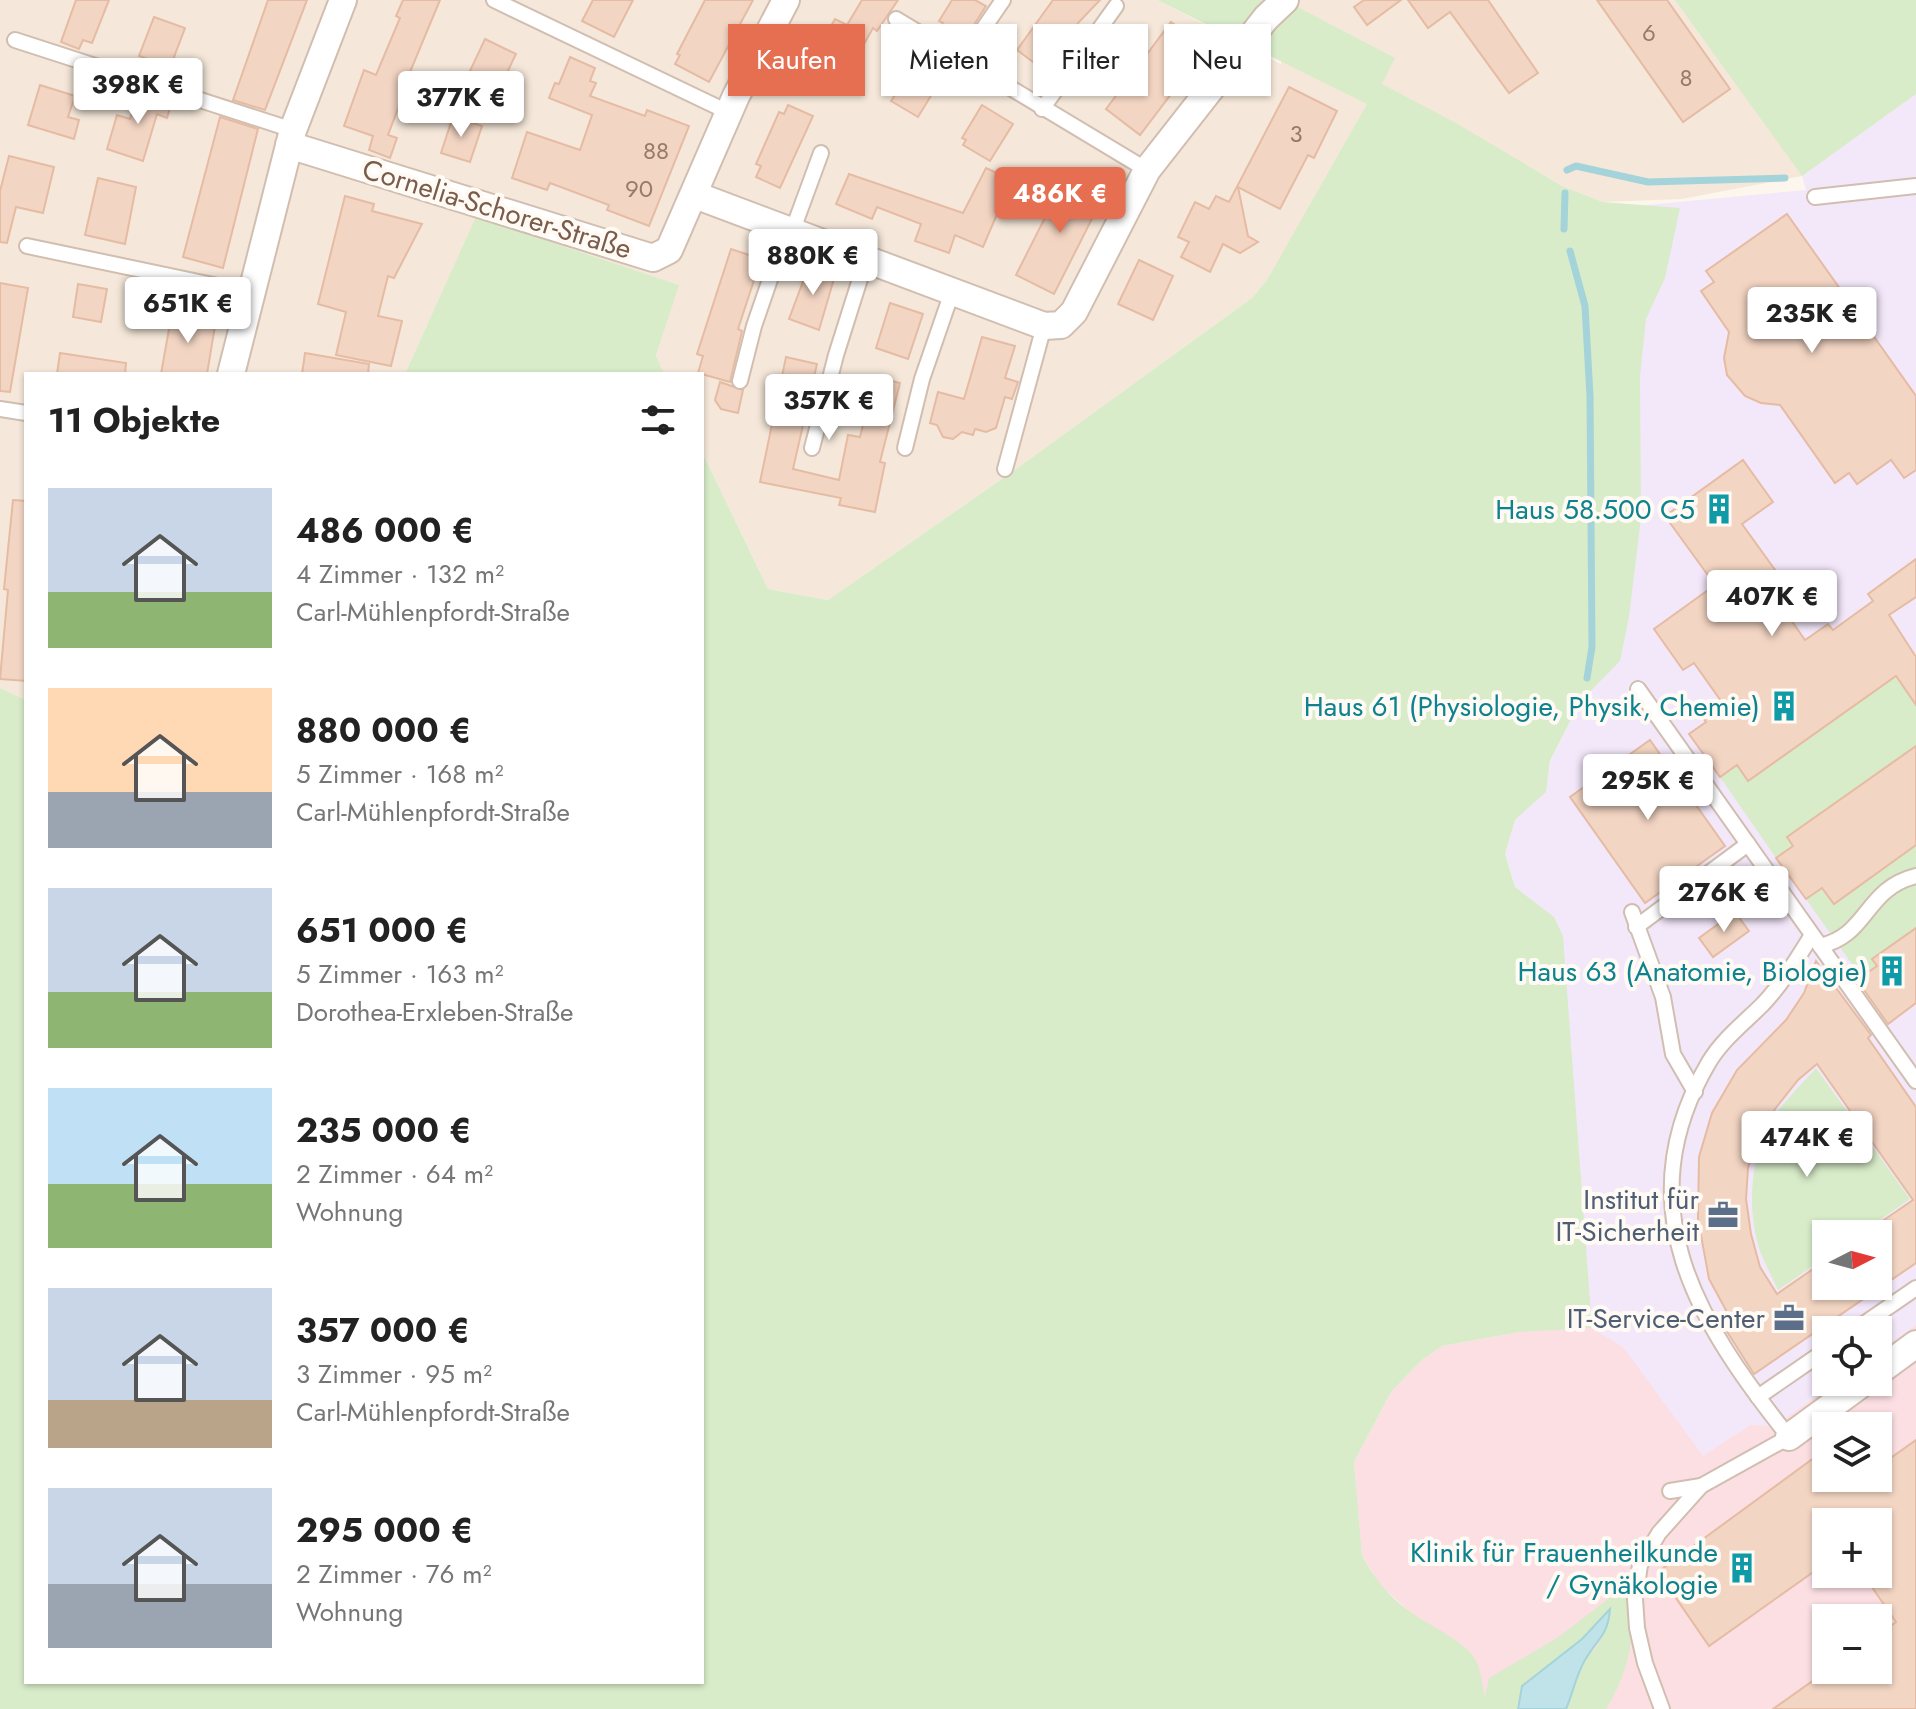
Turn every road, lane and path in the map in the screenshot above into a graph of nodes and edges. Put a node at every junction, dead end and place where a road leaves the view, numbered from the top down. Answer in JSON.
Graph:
{"nodes":[{"id":1,"x":343,"y":0,"type":"edge"},
{"id":2,"x":494,"y":0,"type":"edge"},
{"id":3,"x":786,"y":0,"type":"edge"},
{"id":4,"x":1003,"y":0,"type":"edge"},
{"id":5,"x":1285,"y":0,"type":"edge"},
{"id":6,"x":1116,"y":6,"type":"dead end"},
{"id":7,"x":896,"y":19,"type":"dead end"},
{"id":8,"x":904,"y":24,"type":"edge"},
{"id":9,"x":987,"y":24,"type":"edge"},
{"id":10,"x":15,"y":40,"type":"dead end"},
{"id":11,"x":1017,"y":94,"type":"edge"},
{"id":12,"x":1042,"y":109,"type":"junction"},
{"id":13,"x":730,"y":113,"type":"junction"},
{"id":14,"x":291,"y":138,"type":"junction"},
{"id":15,"x":821,"y":153,"type":"dead end"},
{"id":16,"x":1147,"y":170,"type":"junction"},
{"id":17,"x":1916,"y":186,"type":"edge"},
{"id":18,"x":695,"y":195,"type":"junction"},
{"id":19,"x":1815,"y":197,"type":"dead end"},
{"id":20,"x":790,"y":231,"type":"junction"},
{"id":21,"x":27,"y":246,"type":"dead end"},
{"id":22,"x":866,"y":260,"type":"junction"},
{"id":23,"x":952,"y":292,"type":"junction"},
{"id":24,"x":251,"y":293,"type":"junction"},
{"id":25,"x":1044,"y":326,"type":"junction"},
{"id":26,"x":231,"y":372,"type":"edge"},
{"id":27,"x":740,"y":381,"type":"dead end"},
{"id":28,"x":0,"y":409,"type":"edge"},
{"id":29,"x":24,"y":413,"type":"edge"},
{"id":30,"x":812,"y":448,"type":"dead end"},
{"id":31,"x":905,"y":448,"type":"dead end"},
{"id":32,"x":1005,"y":469,"type":"dead end"},
{"id":33,"x":1638,"y":689,"type":"dead end"},
{"id":34,"x":1748,"y":844,"type":"junction"},
{"id":35,"x":1916,"y":876,"type":"edge"},
{"id":36,"x":1816,"y":941,"type":"junction"},
{"id":37,"x":1916,"y":1081,"type":"edge"},
{"id":38,"x":1695,"y":1092,"type":"junction"},
{"id":39,"x":1916,"y":1288,"type":"edge"},
{"id":40,"x":1875,"y":1316,"type":"edge"},
{"id":41,"x":1912,"y":1354,"type":"edge"},
{"id":42,"x":1812,"y":1360,"type":"edge"},
{"id":43,"x":1892,"y":1365,"type":"edge"},
{"id":44,"x":1845,"y":1396,"type":"edge"},
{"id":45,"x":1758,"y":1397,"type":"junction"},
{"id":46,"x":1789,"y":1437,"type":"junction"},
{"id":47,"x":1701,"y":1486,"type":"junction"},
{"id":48,"x":1670,"y":1491,"type":"dead end"},
{"id":49,"x":1662,"y":1709,"type":"edge"}],
"edges":[{"from":1,"to":14,"type":"street"},
{"from":2,"to":13,"type":"lane"},
{"from":3,"to":13,"type":"street","name":"Cornelia-Schorer-Straße"},
{"from":4,"to":9,"type":"lane"},
{"from":5,"to":16,"type":"street"},
{"from":6,"to":12,"type":"lane"},
{"from":7,"to":8,"type":"lane"},
{"from":10,"to":14,"type":"lane"},
{"from":11,"to":12,"type":"lane"},
{"from":12,"to":16,"type":"lane"},
{"from":13,"to":18,"type":"street","name":"Cornelia-Schorer-Straße"},
{"from":14,"to":18,"type":"street","name":"Cornelia-Schorer-Straße"},
{"from":14,"to":24,"type":"street"},
{"from":15,"to":20,"type":"lane"},
{"from":16,"to":25,"type":"street"},
{"from":17,"to":19,"type":"lane"},
{"from":18,"to":20,"type":"street"},
{"from":20,"to":22,"type":"street"},
{"from":20,"to":27,"type":"lane"},
{"from":21,"to":24,"type":"lane"},
{"from":22,"to":23,"type":"street"},
{"from":22,"to":30,"type":"lane"},
{"from":23,"to":25,"type":"street"},
{"from":23,"to":31,"type":"lane"},
{"from":24,"to":26,"type":"street"},
{"from":25,"to":32,"type":"lane"},
{"from":28,"to":29,"type":"lane"},
{"from":33,"to":34,"type":"lane"},
{"from":34,"to":36,"type":"lane"},
{"from":34,"to":38,"type":"lane"},
{"from":35,"to":36,"type":"lane"},
{"from":36,"to":37,"type":"lane"},
{"from":36,"to":38,"type":"lane"},
{"from":38,"to":45,"type":"lane"},
{"from":39,"to":40,"type":"lane"},
{"from":41,"to":43,"type":"street"},
{"from":42,"to":45,"type":"lane"},
{"from":44,"to":46,"type":"street"},
{"from":45,"to":46,"type":"lane"},
{"from":46,"to":47,"type":"lane"},
{"from":47,"to":48,"type":"lane"},
{"from":47,"to":49,"type":"lane"}]}
